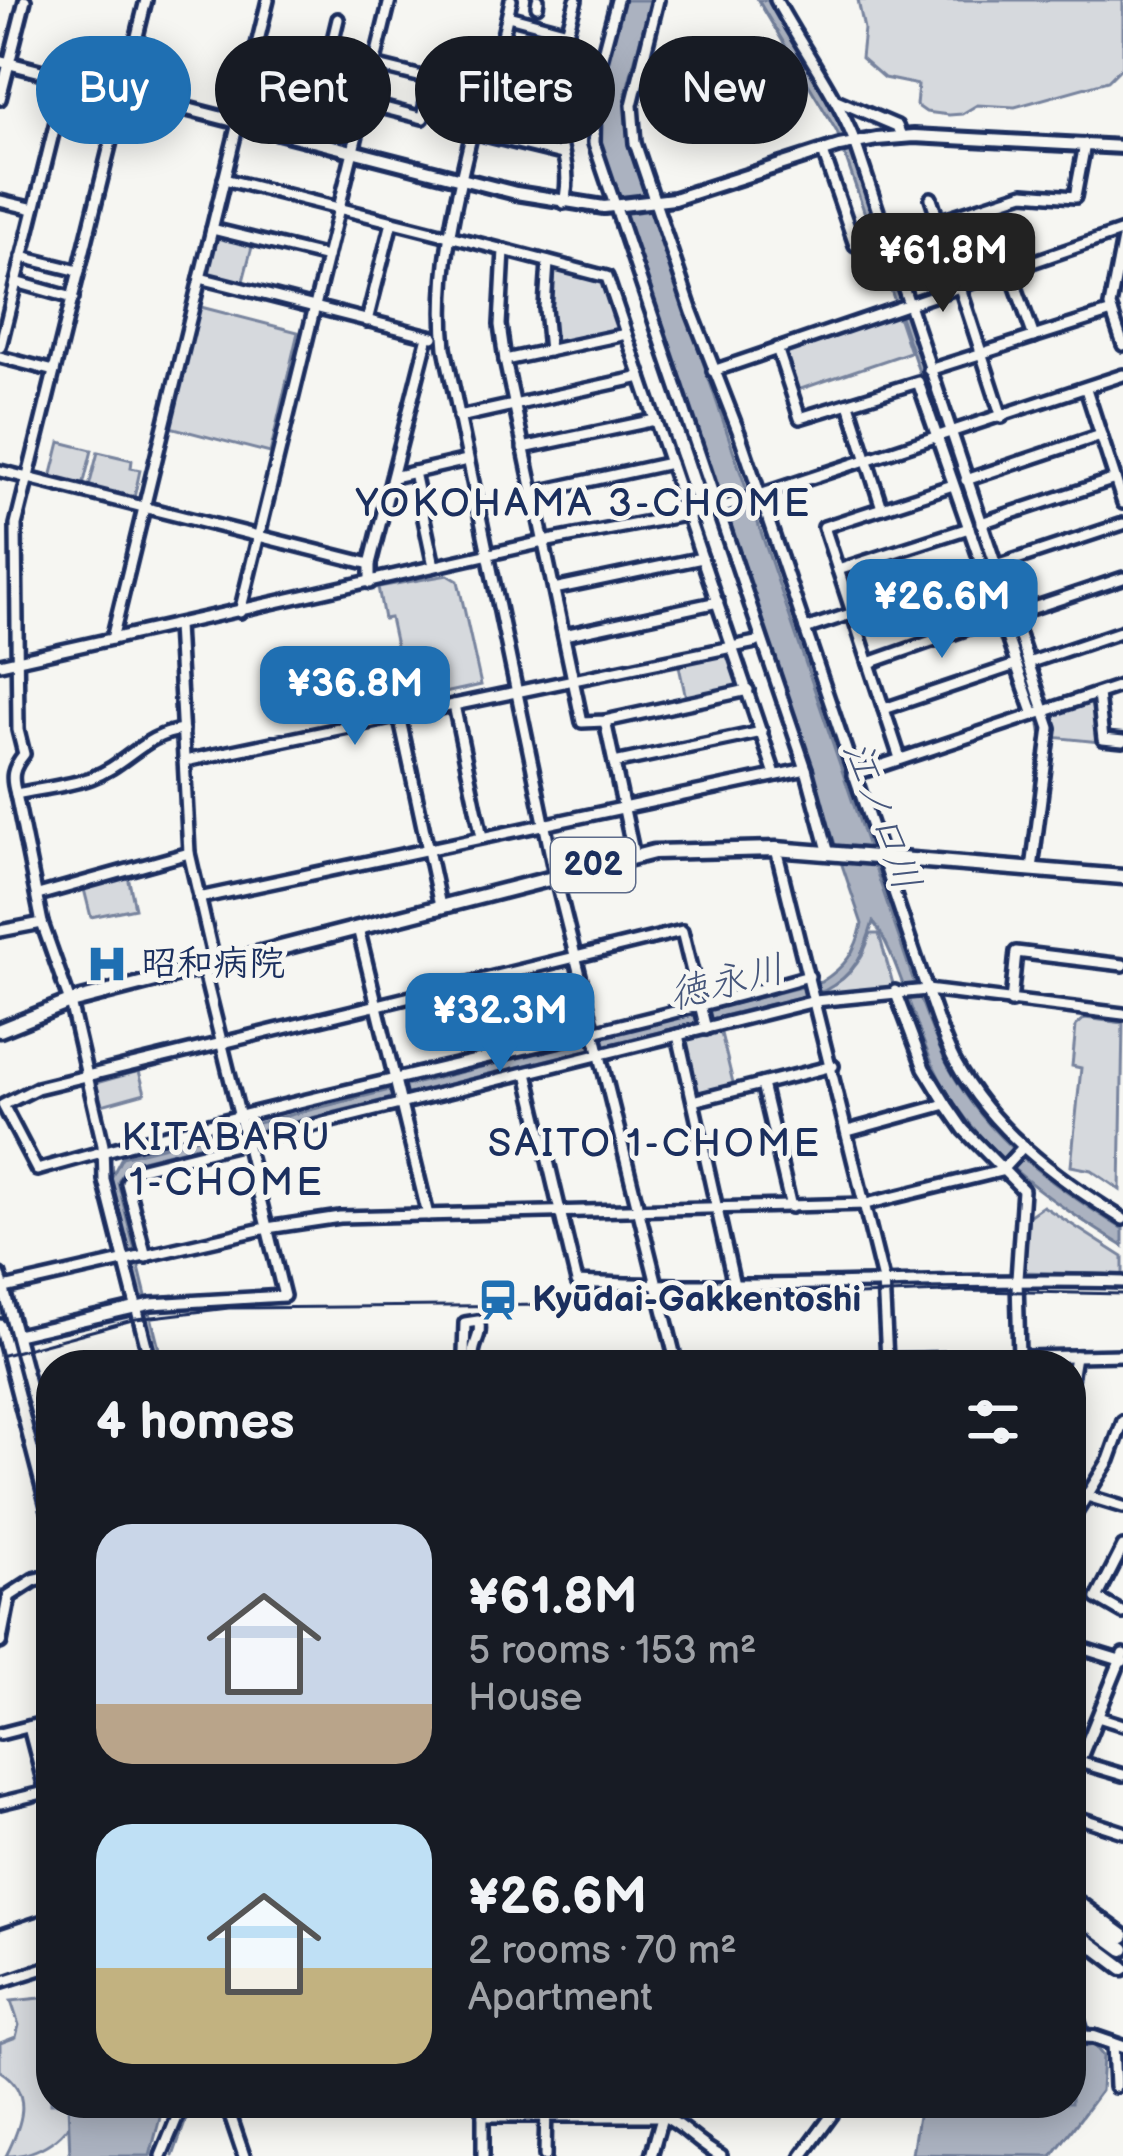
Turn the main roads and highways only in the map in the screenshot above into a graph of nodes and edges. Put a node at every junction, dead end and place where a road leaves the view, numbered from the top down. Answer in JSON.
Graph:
{"nodes":[{"id":1,"x":4,"y":62,"type":"edge"},
{"id":2,"x":1123,"y":147,"type":"edge"},
{"id":3,"x":1123,"y":877,"type":"edge"},
{"id":4,"x":0,"y":1030,"type":"edge"},
{"id":5,"x":36,"y":1580,"type":"edge"},
{"id":6,"x":0,"y":1642,"type":"edge"},
{"id":7,"x":1086,"y":1906,"type":"edge"},
{"id":8,"x":1086,"y":1923,"type":"edge"},
{"id":9,"x":36,"y":1925,"type":"edge"},
{"id":10,"x":1123,"y":1932,"type":"edge"},
{"id":11,"x":36,"y":1935,"type":"edge"},
{"id":12,"x":1086,"y":1940,"type":"edge"},
{"id":13,"x":0,"y":1941,"type":"edge"},
{"id":14,"x":36,"y":1949,"type":"edge"},
{"id":15,"x":1123,"y":1949,"type":"edge"},
{"id":16,"x":36,"y":1952,"type":"edge"},
{"id":17,"x":0,"y":1956,"type":"edge"},
{"id":18,"x":0,"y":1968,"type":"edge"},
{"id":19,"x":1123,"y":1968,"type":"edge"},
{"id":20,"x":1086,"y":2038,"type":"edge"},
{"id":21,"x":1120,"y":2045,"type":"edge"}],
"edges":[{"from":1,"to":2,"type":"main road"},
{"from":3,"to":4,"type":"highway","number":"202"},
{"from":5,"to":6,"type":"main road"},
{"from":7,"to":10,"type":"highway"},
{"from":8,"to":15,"type":"highway"},
{"from":9,"to":13,"type":"highway"},
{"from":11,"to":13,"type":"highway"},
{"from":12,"to":19,"type":"highway"},
{"from":14,"to":17,"type":"highway"},
{"from":16,"to":18,"type":"highway"},
{"from":20,"to":21,"type":"main road"}]}
